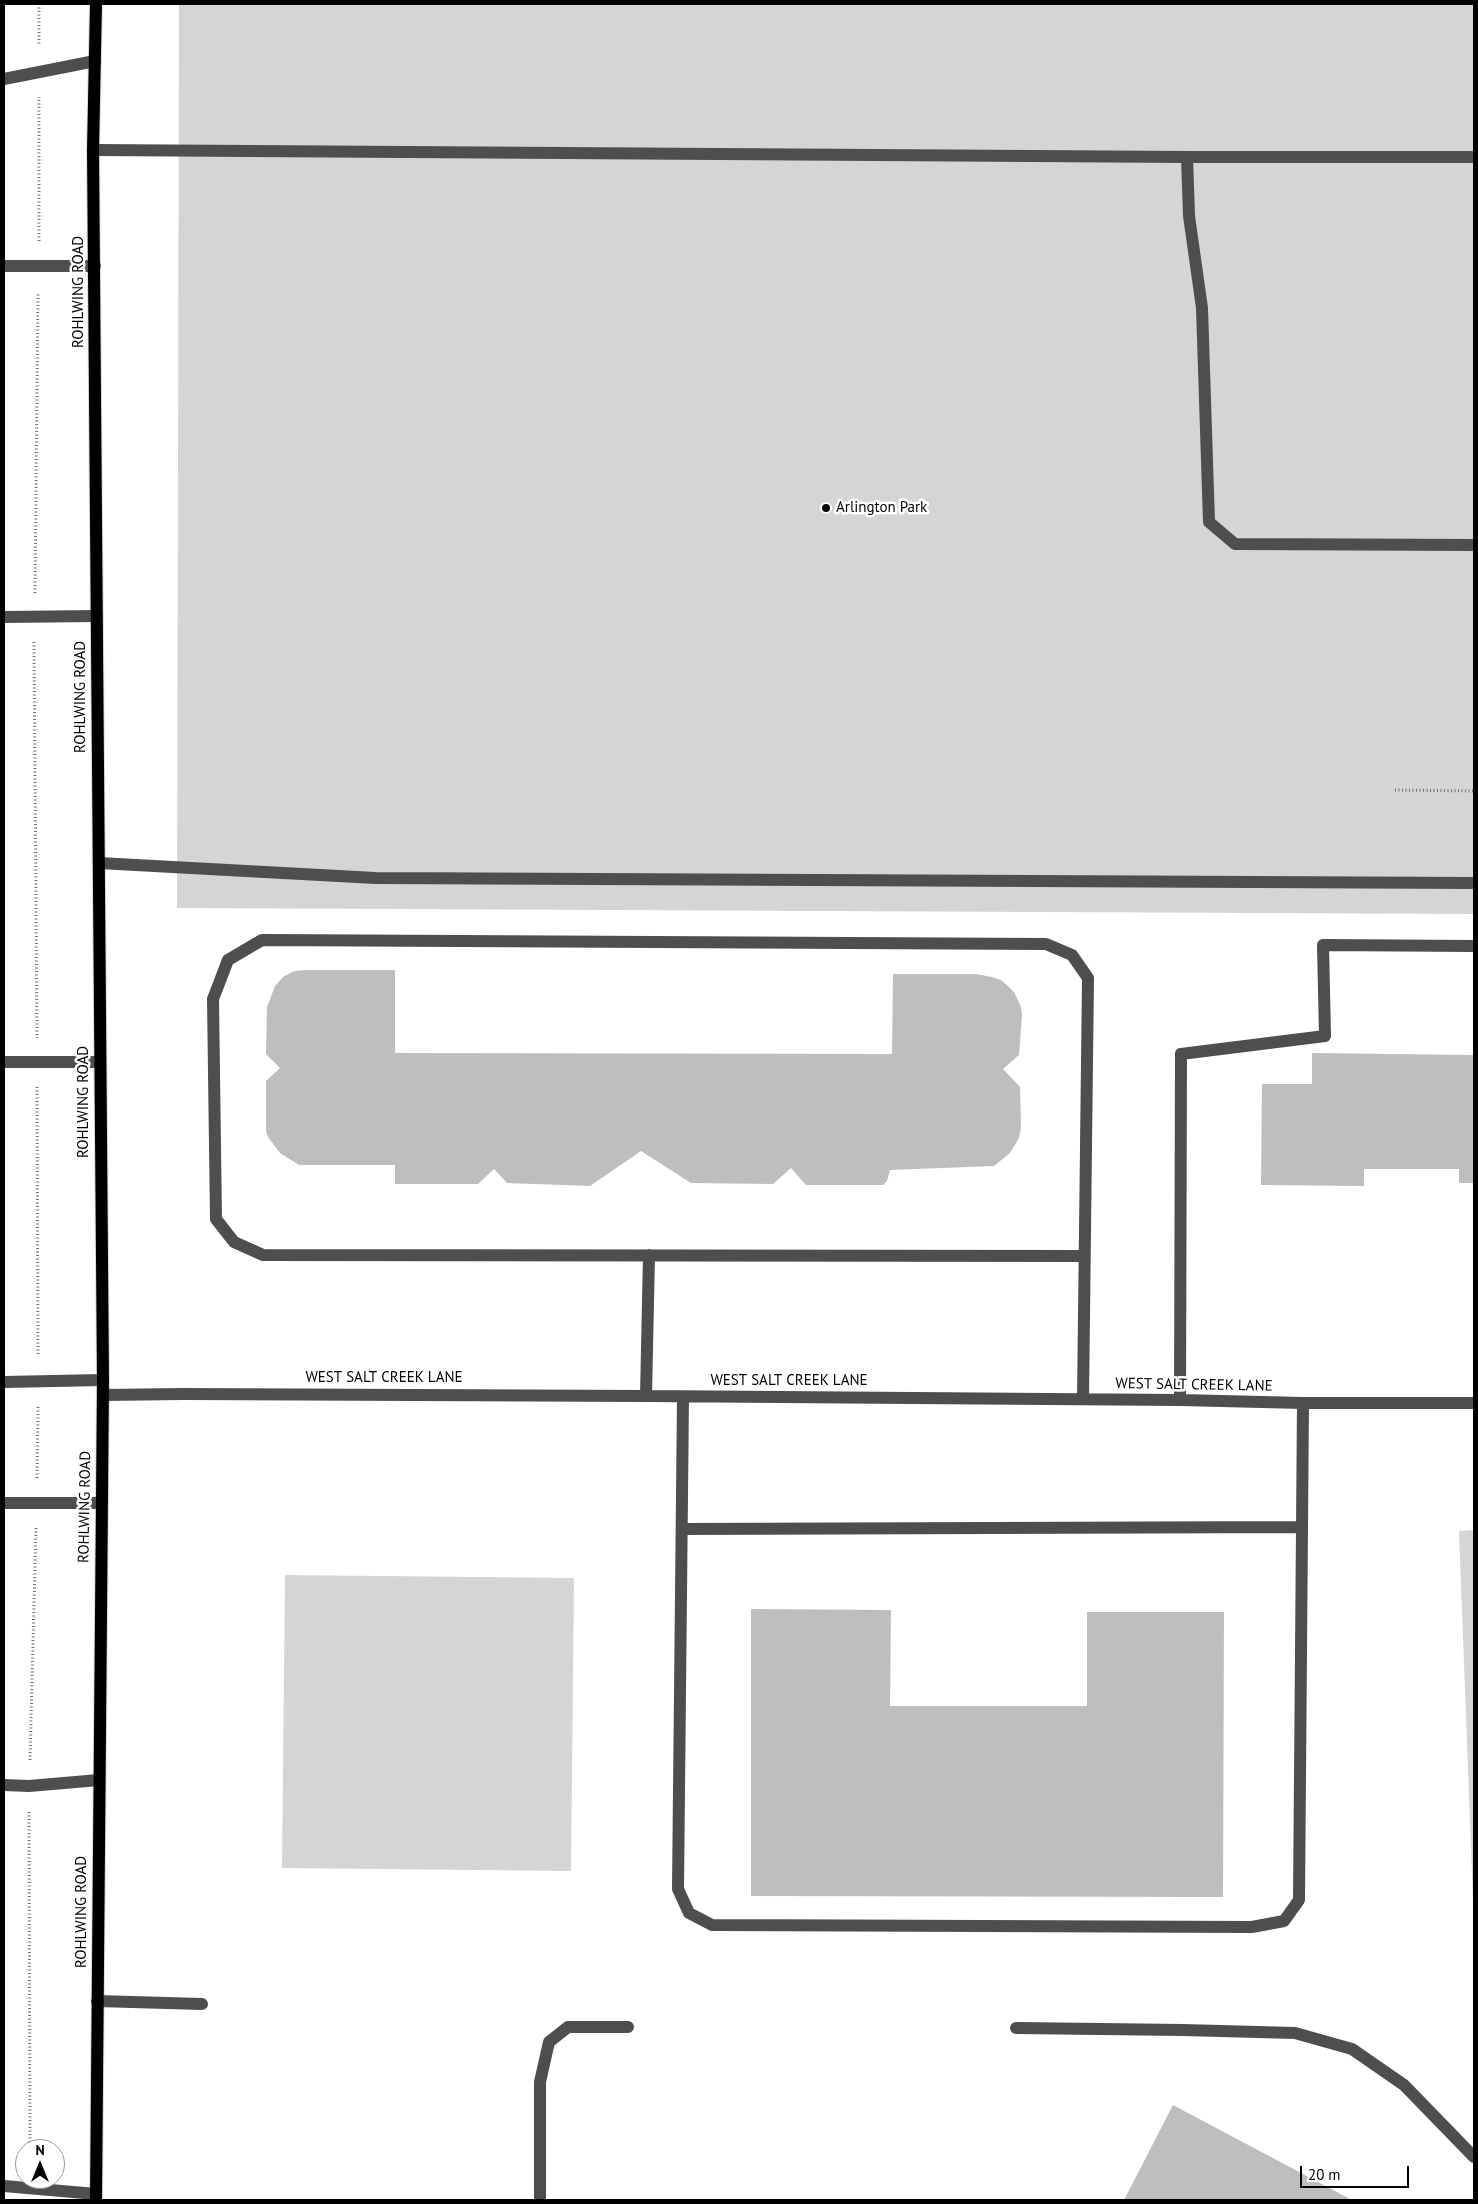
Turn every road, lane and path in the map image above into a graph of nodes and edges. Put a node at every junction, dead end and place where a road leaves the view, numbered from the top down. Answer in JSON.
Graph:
{"nodes":[{"id":1,"x":96,"y":4,"type":"edge"},
{"id":2,"x":95,"y":61,"type":"junction"},
{"id":3,"x":4,"y":79,"type":"edge"},
{"id":4,"x":93,"y":150,"type":"junction"},
{"id":5,"x":1474,"y":157,"type":"edge"},
{"id":6,"x":1187,"y":158,"type":"junction"},
{"id":7,"x":4,"y":266,"type":"edge"},
{"id":8,"x":95,"y":266,"type":"junction"},
{"id":9,"x":1474,"y":545,"type":"edge"},
{"id":10,"x":97,"y":616,"type":"junction"},
{"id":11,"x":4,"y":617,"type":"edge"},
{"id":12,"x":1395,"y":790,"type":"dead end"},
{"id":13,"x":1474,"y":791,"type":"edge"},
{"id":14,"x":99,"y":862,"type":"junction"},
{"id":15,"x":1474,"y":883,"type":"edge"},
{"id":16,"x":1474,"y":946,"type":"edge"},
{"id":17,"x":4,"y":1062,"type":"edge"},
{"id":18,"x":100,"y":1062,"type":"junction"},
{"id":19,"x":649,"y":1255,"type":"junction"},
{"id":20,"x":1084,"y":1256,"type":"junction"},
{"id":21,"x":103,"y":1380,"type":"junction"},
{"id":22,"x":4,"y":1382,"type":"edge"},
{"id":23,"x":103,"y":1396,"type":"junction"},
{"id":24,"x":646,"y":1396,"type":"junction"},
{"id":25,"x":684,"y":1397,"type":"junction"},
{"id":26,"x":1083,"y":1399,"type":"junction"},
{"id":27,"x":1180,"y":1400,"type":"junction"},
{"id":28,"x":1303,"y":1403,"type":"junction"},
{"id":29,"x":1474,"y":1403,"type":"edge"},
{"id":30,"x":4,"y":1503,"type":"edge"},
{"id":31,"x":100,"y":1503,"type":"junction"},
{"id":32,"x":1301,"y":1527,"type":"junction"},
{"id":33,"x":682,"y":1529,"type":"junction"},
{"id":34,"x":99,"y":1780,"type":"junction"},
{"id":35,"x":4,"y":1785,"type":"edge"},
{"id":36,"x":97,"y":2001,"type":"junction"},
{"id":37,"x":202,"y":2004,"type":"dead end"},
{"id":38,"x":628,"y":2027,"type":"dead end"},
{"id":39,"x":1016,"y":2028,"type":"dead end"},
{"id":40,"x":1474,"y":2157,"type":"edge"},
{"id":41,"x":4,"y":2186,"type":"edge"},
{"id":42,"x":96,"y":2197,"type":"edge"},
{"id":43,"x":540,"y":2200,"type":"edge"}],
"edges":[{"from":1,"to":2,"type":"main road","name":"ROHLWING ROAD"},
{"from":2,"to":3,"type":"street"},
{"from":2,"to":4,"type":"main road","name":"ROHLWING ROAD"},
{"from":4,"to":6,"type":"street"},
{"from":4,"to":8,"type":"main road","name":"ROHLWING ROAD"},
{"from":5,"to":6,"type":"street"},
{"from":6,"to":9,"type":"street"},
{"from":7,"to":8,"type":"street"},
{"from":8,"to":10,"type":"main road","name":"ROHLWING ROAD"},
{"from":10,"to":11,"type":"street"},
{"from":10,"to":14,"type":"main road","name":"ROHLWING ROAD"},
{"from":12,"to":13,"type":"path"},
{"from":14,"to":15,"type":"street"},
{"from":14,"to":18,"type":"main road","name":"ROHLWING ROAD"},
{"from":16,"to":27,"type":"street"},
{"from":17,"to":18,"type":"street"},
{"from":18,"to":21,"type":"main road","name":"ROHLWING ROAD"},
{"from":19,"to":20,"type":"street"},
{"from":19,"to":20,"type":"street"},
{"from":19,"to":24,"type":"street"},
{"from":20,"to":26,"type":"street"},
{"from":21,"to":22,"type":"street"},
{"from":21,"to":23,"type":"main road","name":"ROHLWING ROAD"},
{"from":23,"to":24,"type":"street","name":"WEST SALT CREEK LANE"},
{"from":23,"to":31,"type":"main road","name":"ROHLWING ROAD"},
{"from":24,"to":25,"type":"street","name":"WEST SALT CREEK LANE"},
{"from":25,"to":26,"type":"street","name":"WEST SALT CREEK LANE"},
{"from":25,"to":33,"type":"street"},
{"from":26,"to":27,"type":"street","name":"WEST SALT CREEK LANE"},
{"from":27,"to":28,"type":"street","name":"WEST SALT CREEK LANE"},
{"from":28,"to":29,"type":"street","name":"WEST SALT CREEK LANE"},
{"from":28,"to":32,"type":"street"},
{"from":30,"to":31,"type":"street"},
{"from":31,"to":34,"type":"main road","name":"ROHLWING ROAD"},
{"from":32,"to":33,"type":"street"},
{"from":32,"to":33,"type":"street"},
{"from":34,"to":35,"type":"street"},
{"from":34,"to":36,"type":"main road","name":"ROHLWING ROAD"},
{"from":36,"to":37,"type":"street"},
{"from":36,"to":42,"type":"main road","name":"ROHLWING ROAD"},
{"from":38,"to":43,"type":"street"},
{"from":39,"to":40,"type":"street"},
{"from":41,"to":42,"type":"street"}]}
